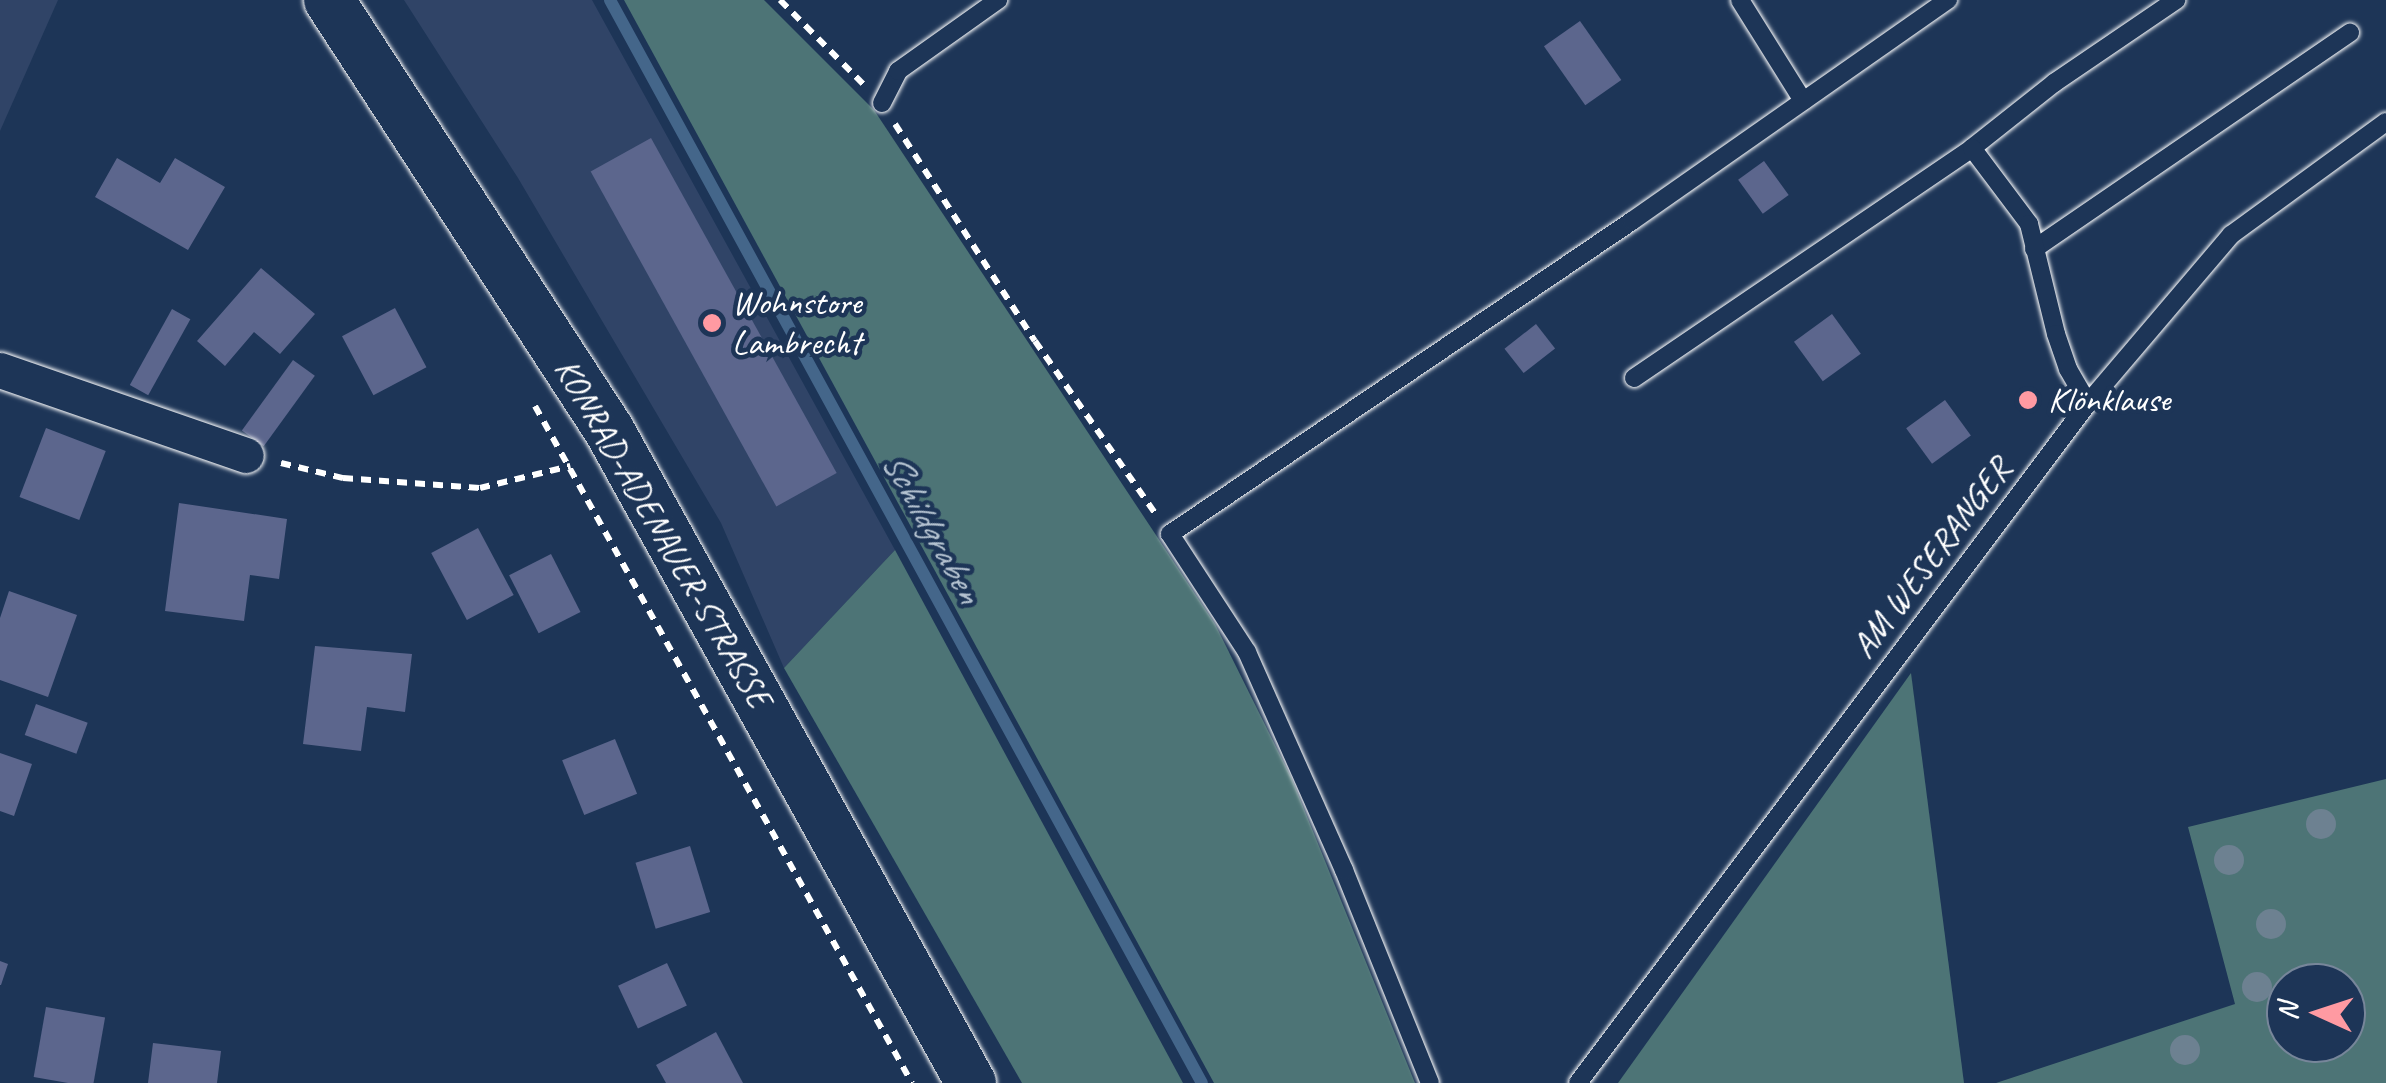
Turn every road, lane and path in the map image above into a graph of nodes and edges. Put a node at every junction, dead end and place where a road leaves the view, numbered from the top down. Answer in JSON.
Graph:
{"nodes":[{"id":1,"x":328,"y":0,"type":"edge"},
{"id":2,"x":780,"y":0,"type":"edge"},
{"id":3,"x":998,"y":0,"type":"edge"},
{"id":4,"x":1740,"y":0,"type":"edge"},
{"id":5,"x":1948,"y":0,"type":"edge"},
{"id":6,"x":2176,"y":0,"type":"edge"},
{"id":7,"x":2350,"y":33,"type":"dead end"},
{"id":8,"x":1803,"y":102,"type":"junction"},
{"id":9,"x":882,"y":103,"type":"junction"},
{"id":10,"x":2386,"y":122,"type":"edge"},
{"id":11,"x":1972,"y":148,"type":"junction"},
{"id":12,"x":2034,"y":249,"type":"junction"},
{"id":13,"x":1,"y":374,"type":"edge"},
{"id":14,"x":1634,"y":378,"type":"dead end"},
{"id":15,"x":530,"y":398,"type":"dead end"},
{"id":16,"x":2088,"y":403,"type":"junction"},
{"id":17,"x":246,"y":455,"type":"joint"},
{"id":18,"x":570,"y":466,"type":"junction"},
{"id":19,"x":1170,"y":534,"type":"junction"},
{"id":20,"x":912,"y":1083,"type":"edge"},
{"id":21,"x":971,"y":1083,"type":"edge"},
{"id":22,"x":1430,"y":1083,"type":"edge"},
{"id":23,"x":1578,"y":1083,"type":"edge"}],
"edges":[{"from":1,"to":21,"type":"main road","name":"KONRAD-ADENAUER-STRASSE"},
{"from":2,"to":9,"type":"path"},
{"from":3,"to":9,"type":"lane"},
{"from":4,"to":8,"type":"lane"},
{"from":5,"to":8,"type":"lane"},
{"from":6,"to":11,"type":"lane"},
{"from":7,"to":12,"type":"lane"},
{"from":8,"to":19,"type":"lane"},
{"from":9,"to":19,"type":"path"},
{"from":10,"to":16,"type":"lane","name":"AM WESERANGER"},
{"from":11,"to":12,"type":"lane"},
{"from":11,"to":14,"type":"lane"},
{"from":12,"to":16,"type":"lane"},
{"from":13,"to":17,"type":"street"},
{"from":15,"to":18,"type":"path"},
{"from":16,"to":23,"type":"lane","name":"AM WESERANGER"},
{"from":17,"to":18,"type":"path"},
{"from":18,"to":20,"type":"path"},
{"from":19,"to":22,"type":"lane"}]}
